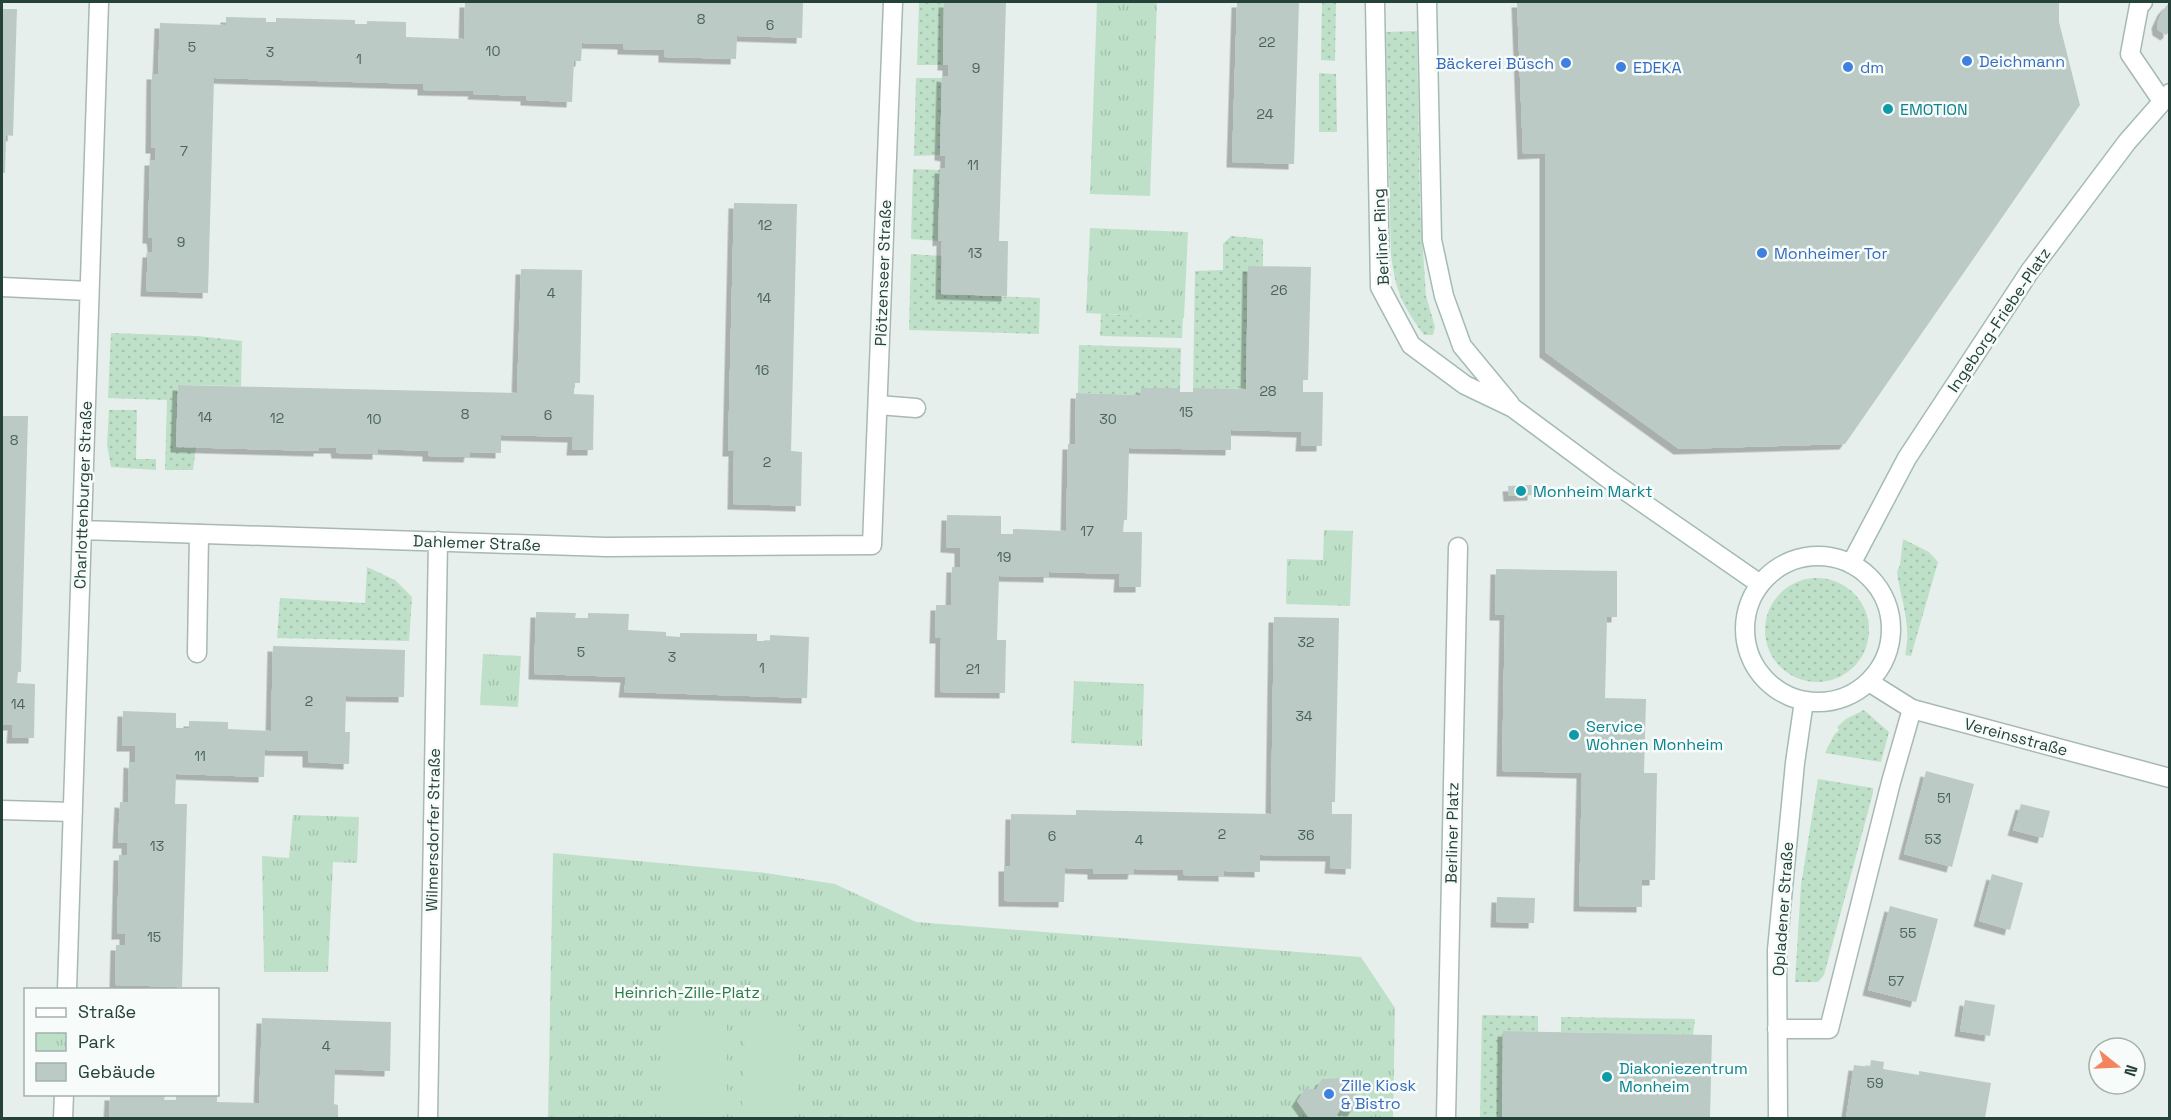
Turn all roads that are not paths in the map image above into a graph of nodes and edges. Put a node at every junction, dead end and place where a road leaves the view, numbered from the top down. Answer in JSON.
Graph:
{"nodes":[{"id":1,"x":99,"y":2,"type":"edge"},
{"id":2,"x":893,"y":2,"type":"edge"},
{"id":3,"x":1375,"y":2,"type":"edge"},
{"id":4,"x":1427,"y":2,"type":"edge"},
{"id":5,"x":2143,"y":2,"type":"edge"},
{"id":6,"x":2166,"y":97,"type":"edge"},
{"id":7,"x":2,"y":286,"type":"edge"},
{"id":8,"x":89,"y":291,"type":"junction"},
{"id":9,"x":878,"y":405,"type":"junction"},
{"id":10,"x":916,"y":408,"type":"dead end"},
{"id":11,"x":1513,"y":408,"type":"junction"},
{"id":12,"x":82,"y":530,"type":"junction"},
{"id":13,"x":199,"y":534,"type":"junction"},
{"id":14,"x":438,"y":541,"type":"junction"},
{"id":15,"x":872,"y":545,"type":"joint"},
{"id":16,"x":1458,"y":547,"type":"dead end"},
{"id":17,"x":1851,"y":564,"type":"junction"},
{"id":18,"x":1760,"y":584,"type":"junction"},
{"id":19,"x":196,"y":654,"type":"dead end"},
{"id":20,"x":1869,"y":682,"type":"junction"},
{"id":21,"x":1804,"y":701,"type":"junction"},
{"id":22,"x":1912,"y":709,"type":"junction"},
{"id":23,"x":2169,"y":778,"type":"edge"},
{"id":24,"x":2,"y":810,"type":"edge"},
{"id":25,"x":73,"y":812,"type":"junction"},
{"id":26,"x":67,"y":988,"type":"edge"},
{"id":27,"x":1777,"y":1029,"type":"junction"},
{"id":28,"x":64,"y":1096,"type":"edge"},
{"id":29,"x":63,"y":1119,"type":"edge"},
{"id":30,"x":428,"y":1119,"type":"edge"},
{"id":31,"x":1446,"y":1119,"type":"edge"},
{"id":32,"x":1779,"y":1119,"type":"edge"}],
"edges":[{"from":1,"to":8,"type":"street","name":"Charlottenburger Straße"},
{"from":2,"to":9,"type":"street","name":"Plötzenseer Straße"},
{"from":3,"to":11,"type":"street","name":"Berliner Ring"},
{"from":4,"to":11,"type":"street","name":"Berliner Ring"},
{"from":5,"to":6,"type":"street"},
{"from":6,"to":17,"type":"street","name":"Ingeborg-Friebe-Platz"},
{"from":7,"to":8,"type":"street"},
{"from":8,"to":12,"type":"street","name":"Charlottenburger Straße"},
{"from":9,"to":10,"type":"street"},
{"from":9,"to":15,"type":"street","name":"Plötzenseer Straße"},
{"from":11,"to":18,"type":"street","name":"Berliner Ring"},
{"from":12,"to":13,"type":"street","name":"Dahlemer Straße"},
{"from":12,"to":25,"type":"street","name":"Charlottenburger Straße"},
{"from":13,"to":14,"type":"street","name":"Dahlemer Straße"},
{"from":13,"to":19,"type":"street"},
{"from":14,"to":15,"type":"street","name":"Dahlemer Straße"},
{"from":14,"to":30,"type":"street","name":"Wilmersdorfer Straße"},
{"from":16,"to":31,"type":"street","name":"Berliner Platz"},
{"from":17,"to":18,"type":"street"},
{"from":17,"to":20,"type":"street"},
{"from":18,"to":21,"type":"street"},
{"from":20,"to":21,"type":"street"},
{"from":20,"to":22,"type":"street","name":"Vereinsstraße"},
{"from":21,"to":27,"type":"street","name":"Opladener Straße"},
{"from":22,"to":23,"type":"street","name":"Vereinsstraße"},
{"from":22,"to":27,"type":"street"},
{"from":24,"to":25,"type":"street"},
{"from":25,"to":26,"type":"street","name":"Charlottenburger Straße"},
{"from":27,"to":32,"type":"street","name":"Opladener Straße"},
{"from":28,"to":29,"type":"street"}]}
